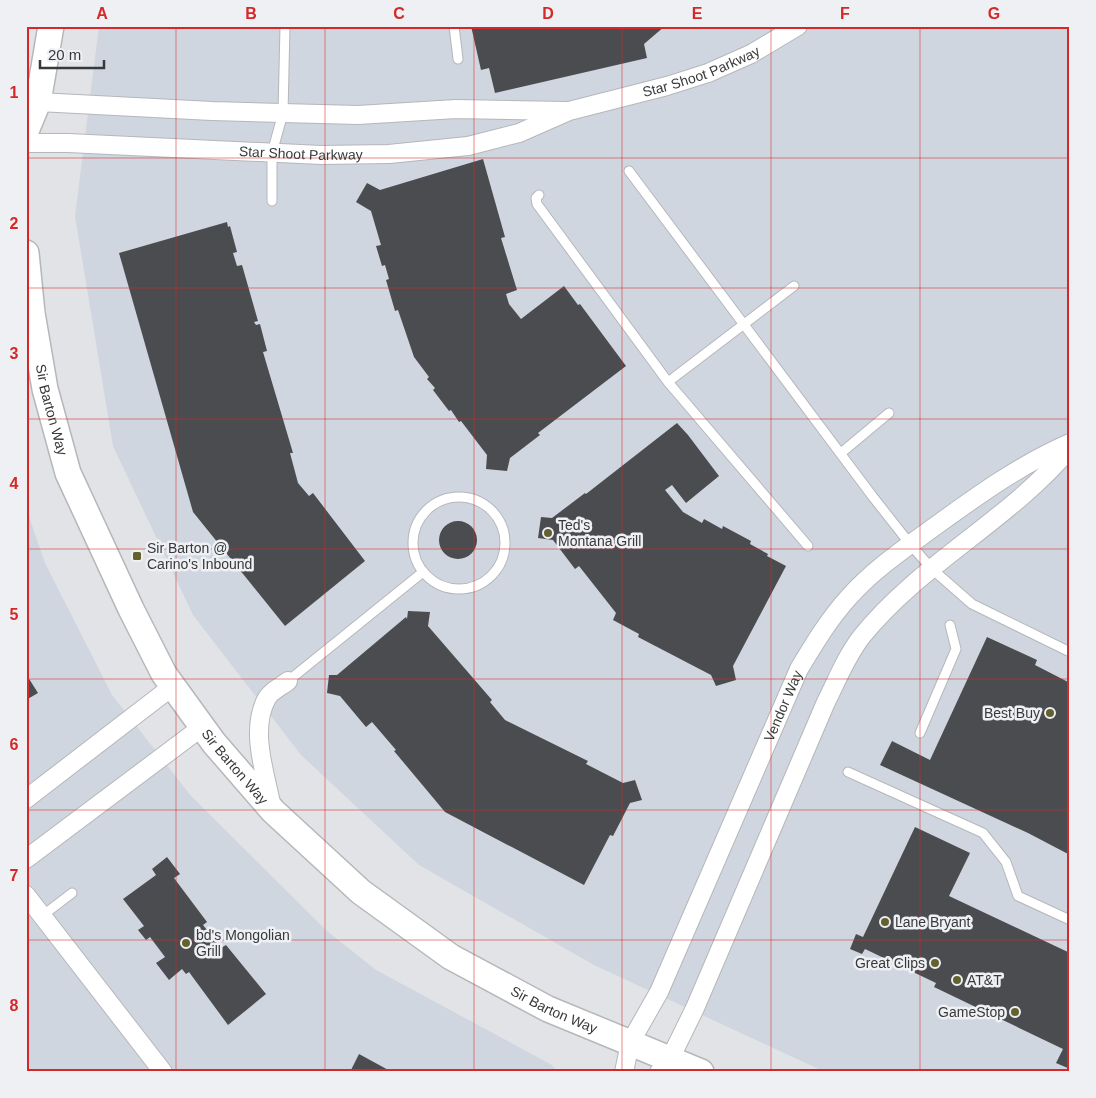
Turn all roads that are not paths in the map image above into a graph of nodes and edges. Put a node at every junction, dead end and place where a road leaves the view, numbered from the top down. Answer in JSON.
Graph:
{"nodes":[{"id":1,"x":51,"y":26,"type":"edge"},
{"id":2,"x":286,"y":26,"type":"edge"},
{"id":3,"x":454,"y":26,"type":"edge"},
{"id":4,"x":798,"y":26,"type":"edge"},
{"id":5,"x":458,"y":58,"type":"dead end"},
{"id":6,"x":32,"y":102,"type":"edge"},
{"id":7,"x":570,"y":111,"type":"junction"},
{"id":8,"x":283,"y":113,"type":"junction"},
{"id":9,"x":26,"y":131,"type":"edge"},
{"id":10,"x":26,"y":143,"type":"edge"},
{"id":11,"x":272,"y":153,"type":"junction"},
{"id":12,"x":629,"y":171,"type":"dead end"},
{"id":13,"x":539,"y":195,"type":"dead end"},
{"id":14,"x":272,"y":202,"type":"dead end"},
{"id":15,"x":26,"y":253,"type":"edge"},
{"id":16,"x":794,"y":286,"type":"dead end"},
{"id":17,"x":743,"y":324,"type":"junction"},
{"id":18,"x":668,"y":382,"type":"junction"},
{"id":19,"x":889,"y":413,"type":"dead end"},
{"id":20,"x":1070,"y":443,"type":"edge"},
{"id":21,"x":1070,"y":448,"type":"edge"},
{"id":22,"x":841,"y":453,"type":"junction"},
{"id":23,"x":910,"y":544,"type":"junction"},
{"id":24,"x":808,"y":546,"type":"dead end"},
{"id":25,"x":932,"y":569,"type":"junction"},
{"id":26,"x":423,"y":572,"type":"junction"},
{"id":27,"x":950,"y":625,"type":"dead end"},
{"id":28,"x":1070,"y":652,"type":"edge"},
{"id":29,"x":288,"y":680,"type":"joint"},
{"id":30,"x":173,"y":686,"type":"junction"},
{"id":31,"x":202,"y":728,"type":"junction"},
{"id":32,"x":920,"y":733,"type":"dead end"},
{"id":33,"x":848,"y":772,"type":"dead end"},
{"id":34,"x":26,"y":799,"type":"edge"},
{"id":35,"x":273,"y":811,"type":"junction"},
{"id":36,"x":26,"y":859,"type":"edge"},
{"id":37,"x":72,"y":893,"type":"dead end"},
{"id":38,"x":26,"y":895,"type":"edge"},
{"id":39,"x":42,"y":916,"type":"junction"},
{"id":40,"x":1070,"y":920,"type":"edge"},
{"id":41,"x":630,"y":1043,"type":"junction"},
{"id":42,"x":664,"y":1066,"type":"edge"},
{"id":43,"x":163,"y":1072,"type":"edge"},
{"id":44,"x":624,"y":1072,"type":"edge"},
{"id":45,"x":701,"y":1072,"type":"edge"}],
"edges":[{"from":1,"to":6,"type":"main road"},
{"from":2,"to":8,"type":"lane"},
{"from":3,"to":5,"type":"lane"},
{"from":4,"to":7,"type":"street","name":"Star Shoot Parkway"},
{"from":6,"to":8,"type":"street","name":"Star Shoot Parkway"},
{"from":6,"to":9,"type":"main road"},
{"from":7,"to":8,"type":"street","name":"Star Shoot Parkway"},
{"from":7,"to":11,"type":"street","name":"Star Shoot Parkway"},
{"from":8,"to":11,"type":"lane"},
{"from":10,"to":11,"type":"street","name":"Star Shoot Parkway"},
{"from":11,"to":14,"type":"lane"},
{"from":12,"to":17,"type":"lane"},
{"from":13,"to":18,"type":"lane"},
{"from":15,"to":30,"type":"main road","name":"Sir Barton Way"},
{"from":16,"to":17,"type":"lane"},
{"from":17,"to":18,"type":"lane"},
{"from":17,"to":22,"type":"lane"},
{"from":18,"to":24,"type":"lane"},
{"from":19,"to":22,"type":"lane"},
{"from":20,"to":23,"type":"street","name":"Vendor Way"},
{"from":21,"to":25,"type":"street"},
{"from":22,"to":23,"type":"lane"},
{"from":23,"to":25,"type":"lane"},
{"from":23,"to":41,"type":"street","name":"Vendor Way"},
{"from":25,"to":28,"type":"lane"},
{"from":25,"to":42,"type":"street"},
{"from":26,"to":26,"type":"lane"},
{"from":26,"to":29,"type":"lane"},
{"from":27,"to":32,"type":"lane"},
{"from":29,"to":35,"type":"street"},
{"from":30,"to":31,"type":"main road","name":"Sir Barton Way"},
{"from":30,"to":34,"type":"street"},
{"from":31,"to":35,"type":"main road","name":"Sir Barton Way"},
{"from":31,"to":36,"type":"street"},
{"from":33,"to":40,"type":"lane"},
{"from":35,"to":41,"type":"main road","name":"Sir Barton Way"},
{"from":37,"to":39,"type":"lane"},
{"from":38,"to":39,"type":"street"},
{"from":39,"to":43,"type":"street"},
{"from":41,"to":42,"type":"main road","name":"Sir Barton Way"},
{"from":41,"to":44,"type":"street","name":"Vendor Way"},
{"from":42,"to":45,"type":"main road","name":"Sir Barton Way"}]}
